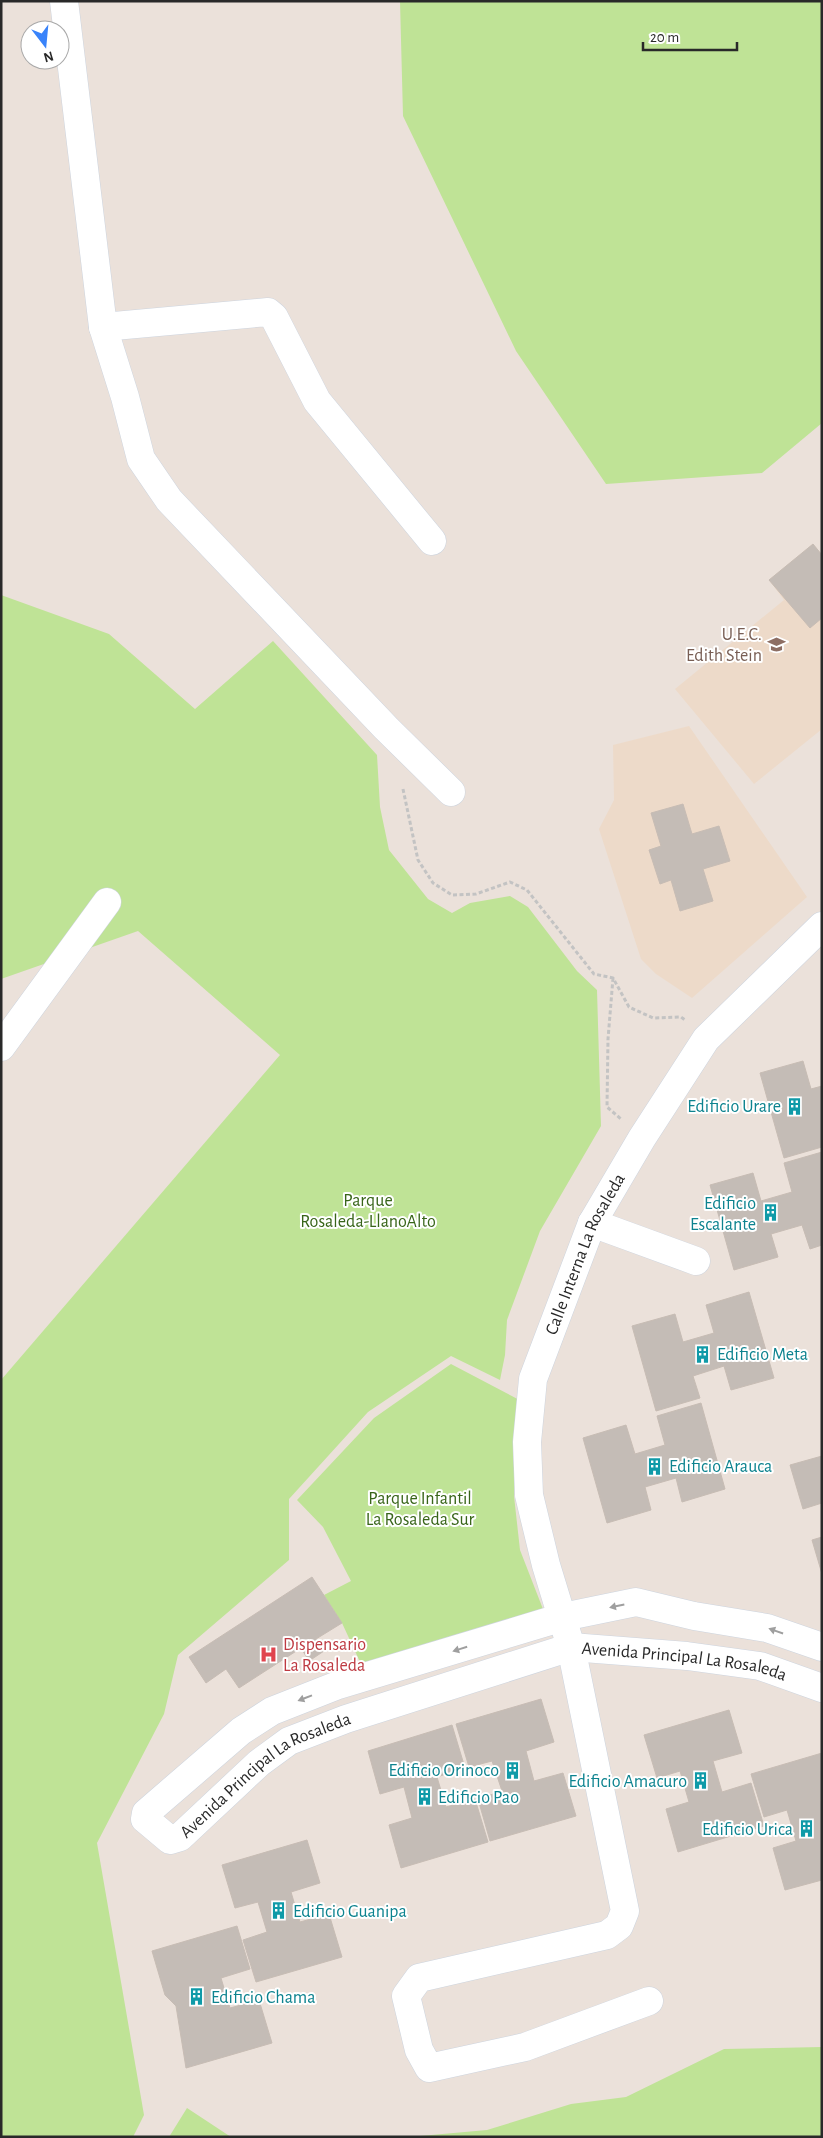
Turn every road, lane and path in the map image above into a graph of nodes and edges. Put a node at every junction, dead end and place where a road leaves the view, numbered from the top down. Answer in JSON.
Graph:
{"nodes":[{"id":1,"x":64,"y":1,"type":"edge"},
{"id":2,"x":103,"y":327,"type":"junction"},
{"id":3,"x":432,"y":540,"type":"dead end"},
{"id":4,"x":402,"y":781,"type":"dead end"},
{"id":5,"x":451,"y":792,"type":"dead end"},
{"id":6,"x":107,"y":902,"type":"dead end"},
{"id":7,"x":822,"y":926,"type":"edge"},
{"id":8,"x":613,"y":978,"type":"junction"},
{"id":9,"x":706,"y":1039,"type":"junction"},
{"id":10,"x":1,"y":1048,"type":"edge"},
{"id":11,"x":642,"y":1138,"type":"junction"},
{"id":12,"x":592,"y":1223,"type":"junction"},
{"id":13,"x":696,"y":1261,"type":"dead end"},
{"id":14,"x":563,"y":1617,"type":"junction"},
{"id":15,"x":571,"y":1647,"type":"junction"},
{"id":16,"x":822,"y":1647,"type":"edge"},
{"id":17,"x":822,"y":1688,"type":"edge"},
{"id":18,"x":649,"y":2001,"type":"dead end"}],
"edges":[{"from":1,"to":2,"type":"street"},
{"from":2,"to":3,"type":"street"},
{"from":2,"to":5,"type":"street"},
{"from":4,"to":8,"type":"path"},
{"from":6,"to":10,"type":"street"},
{"from":7,"to":9,"type":"street","name":"Calle Interna La Rosaleda"},
{"from":8,"to":9,"type":"path"},
{"from":8,"to":11,"type":"path"},
{"from":9,"to":11,"type":"street","name":"Calle Interna La Rosaleda"},
{"from":11,"to":12,"type":"street","name":"Calle Interna La Rosaleda"},
{"from":12,"to":13,"type":"street"},
{"from":12,"to":14,"type":"street","name":"Calle Interna La Rosaleda"},
{"from":14,"to":15,"type":"street","name":"Calle Interna La Rosaleda"},
{"from":14,"to":15,"type":"street","name":"Avenida Principal La Rosaleda","one_way":true},
{"from":16,"to":14,"type":"street","name":"Avenida Principal La Rosaleda","one_way":true},
{"from":15,"to":17,"type":"street","name":"Avenida Principal La Rosaleda"},
{"from":15,"to":18,"type":"street","name":"Calle Interna La Rosaleda"}]}
